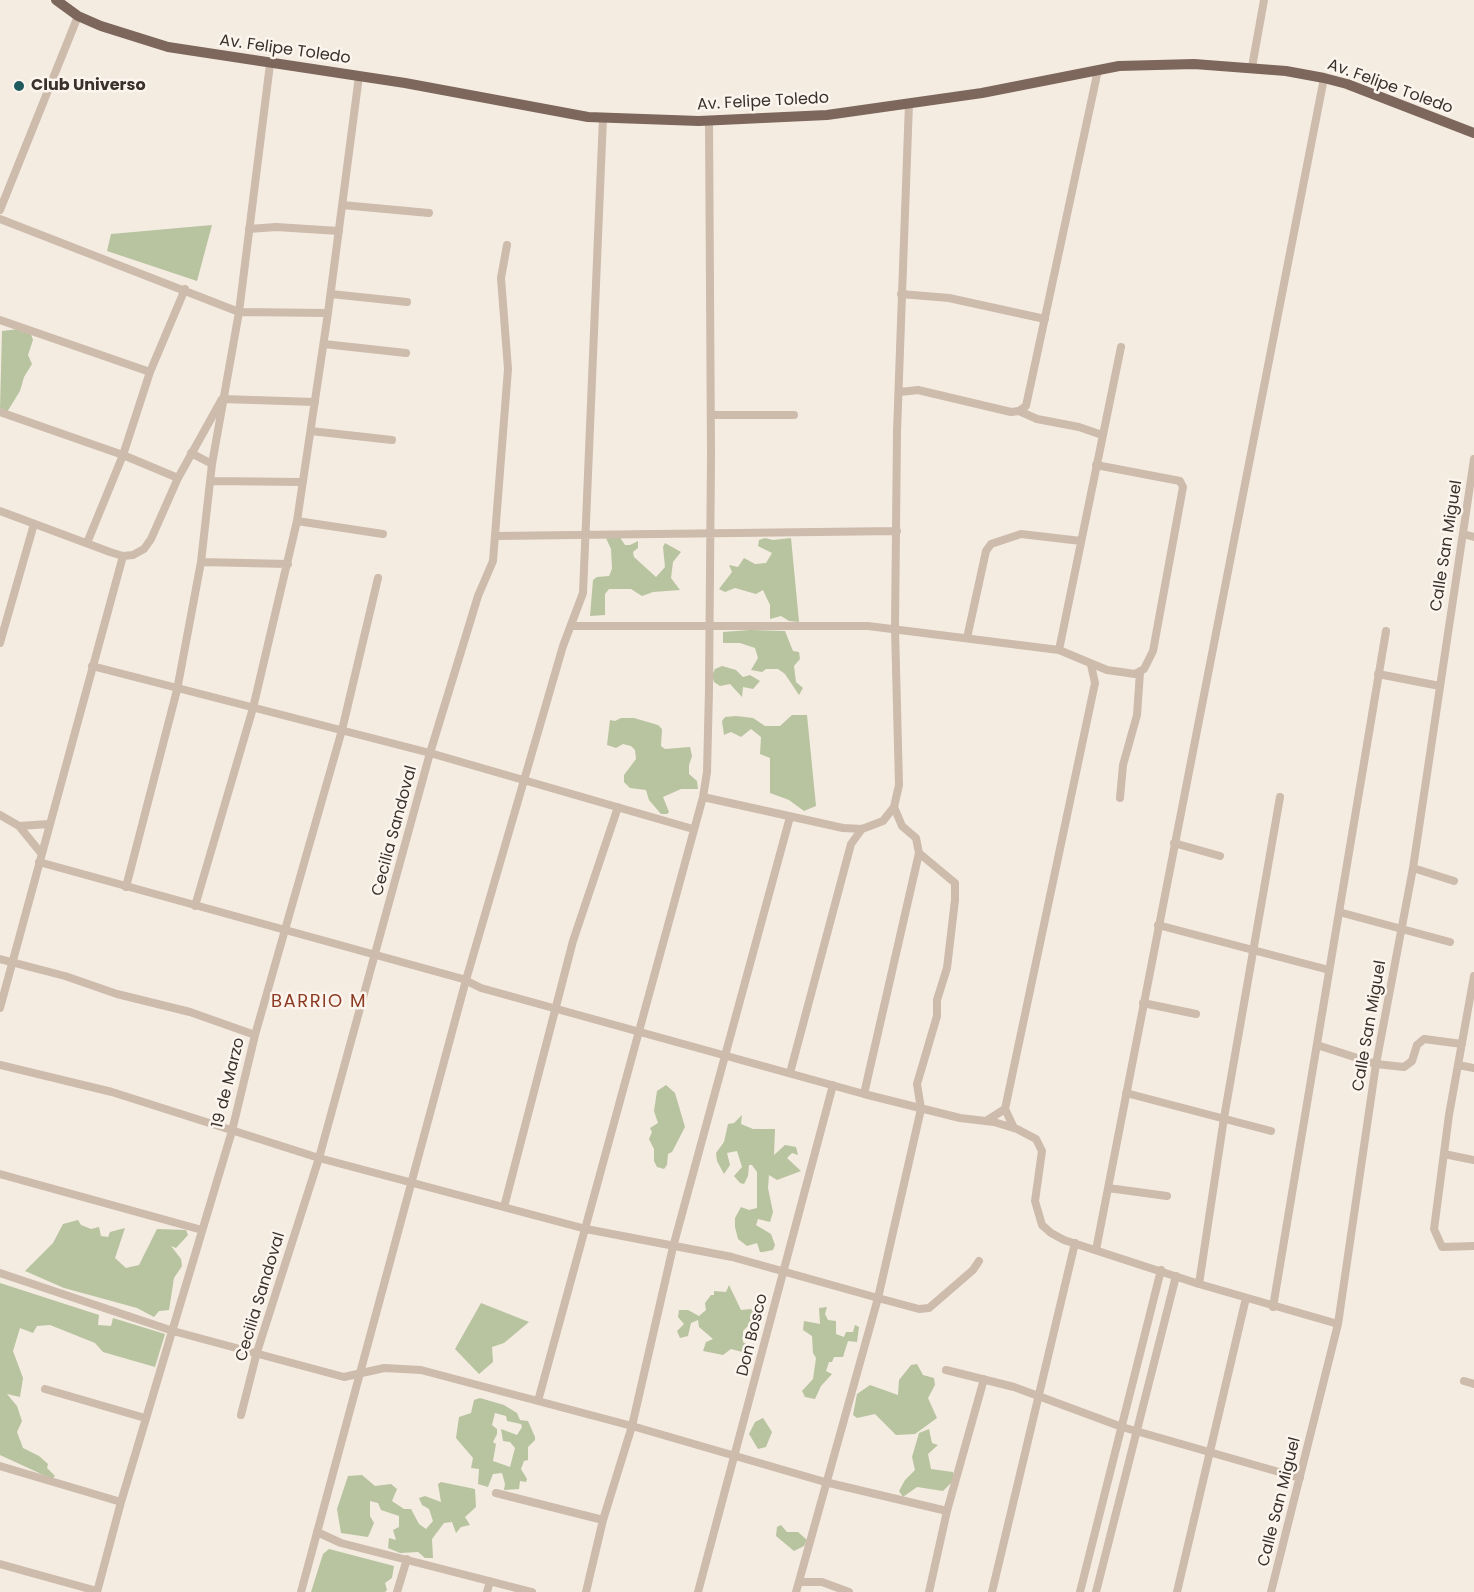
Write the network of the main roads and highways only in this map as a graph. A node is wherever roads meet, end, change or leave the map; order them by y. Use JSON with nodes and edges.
{"nodes":[{"id":1,"x":56,"y":0,"type":"edge"},
{"id":2,"x":1474,"y":133,"type":"edge"}],
"edges":[{"from":1,"to":2,"type":"main road","name":"Av. Felipe Toledo"}]}
